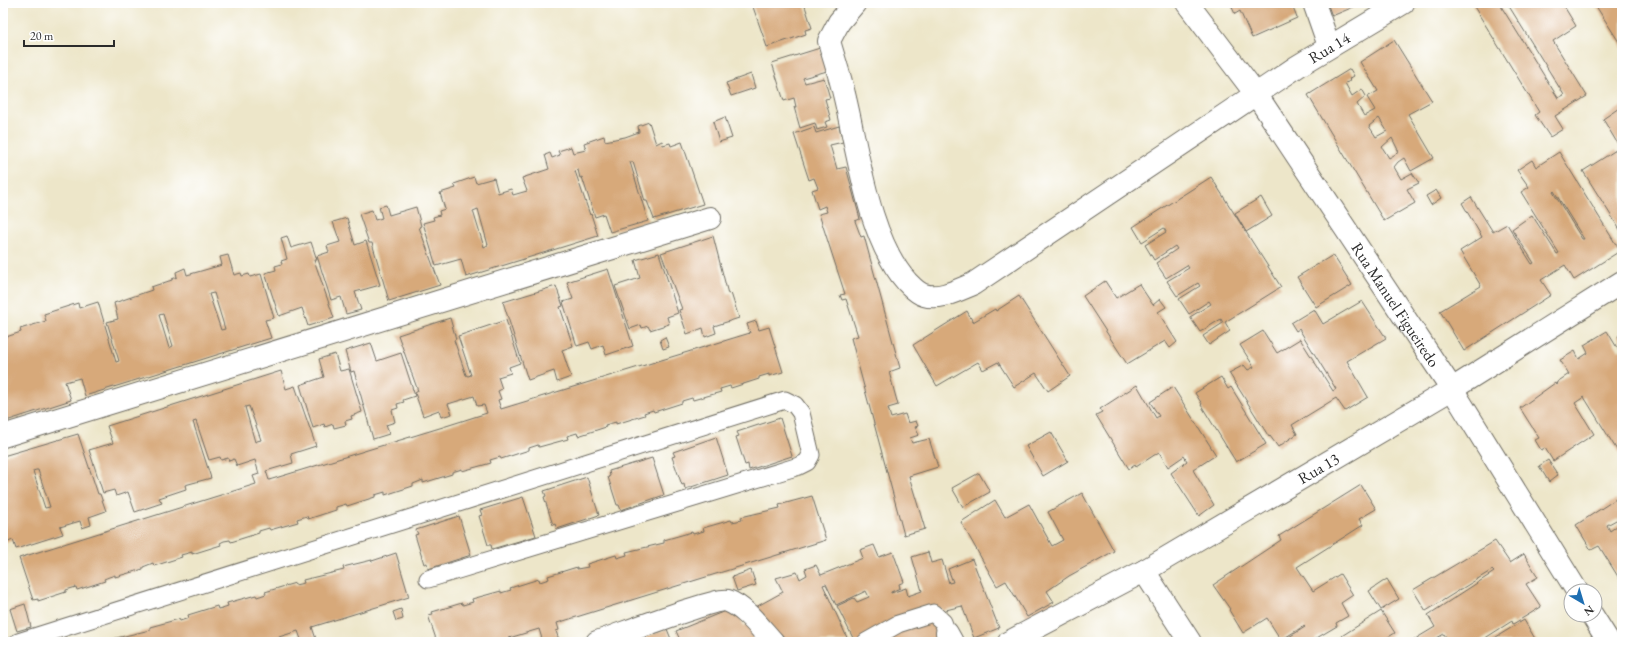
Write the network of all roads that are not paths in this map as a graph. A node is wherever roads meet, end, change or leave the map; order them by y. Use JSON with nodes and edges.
{"nodes":[{"id":1,"x":855,"y":3,"type":"edge"},
{"id":2,"x":1187,"y":3,"type":"edge"},
{"id":3,"x":1314,"y":3,"type":"edge"},
{"id":4,"x":1403,"y":3,"type":"edge"},
{"id":5,"x":1329,"y":46,"type":"junction"},
{"id":6,"x":1256,"y":94,"type":"junction"},
{"id":7,"x":710,"y":218,"type":"dead end"},
{"id":8,"x":1622,"y":282,"type":"edge"},
{"id":9,"x":1452,"y":389,"type":"junction"},
{"id":10,"x":3,"y":436,"type":"edge"},
{"id":11,"x":1144,"y":571,"type":"junction"},
{"id":12,"x":428,"y":579,"type":"dead end"},
{"id":13,"x":1572,"y":583,"type":"edge"},
{"id":14,"x":1597,"y":623,"type":"edge"},
{"id":15,"x":950,"y":638,"type":"edge"},
{"id":16,"x":18,"y":642,"type":"edge"},
{"id":17,"x":597,"y":642,"type":"edge"},
{"id":18,"x":773,"y":642,"type":"edge"},
{"id":19,"x":866,"y":642,"type":"edge"},
{"id":20,"x":1009,"y":642,"type":"edge"},
{"id":21,"x":1190,"y":642,"type":"edge"},
{"id":22,"x":1609,"y":642,"type":"edge"}],
"edges":[{"from":1,"to":6,"type":"street","name":"Rua 14"},
{"from":2,"to":6,"type":"street","name":"Rua Manuel Figueiredo"},
{"from":3,"to":5,"type":"street"},
{"from":4,"to":5,"type":"street","name":"Rua 14"},
{"from":5,"to":6,"type":"street","name":"Rua 14"},
{"from":6,"to":9,"type":"street","name":"Rua Manuel Figueiredo"},
{"from":7,"to":10,"type":"street"},
{"from":8,"to":9,"type":"street","name":"Rua 13"},
{"from":9,"to":11,"type":"street","name":"Rua 13"},
{"from":9,"to":13,"type":"street","name":"Rua Manuel Figueiredo"},
{"from":11,"to":20,"type":"street","name":"Rua 13"},
{"from":11,"to":21,"type":"street"},
{"from":12,"to":16,"type":"lane"},
{"from":14,"to":22,"type":"street"},
{"from":15,"to":19,"type":"lane"},
{"from":17,"to":18,"type":"street"}]}
